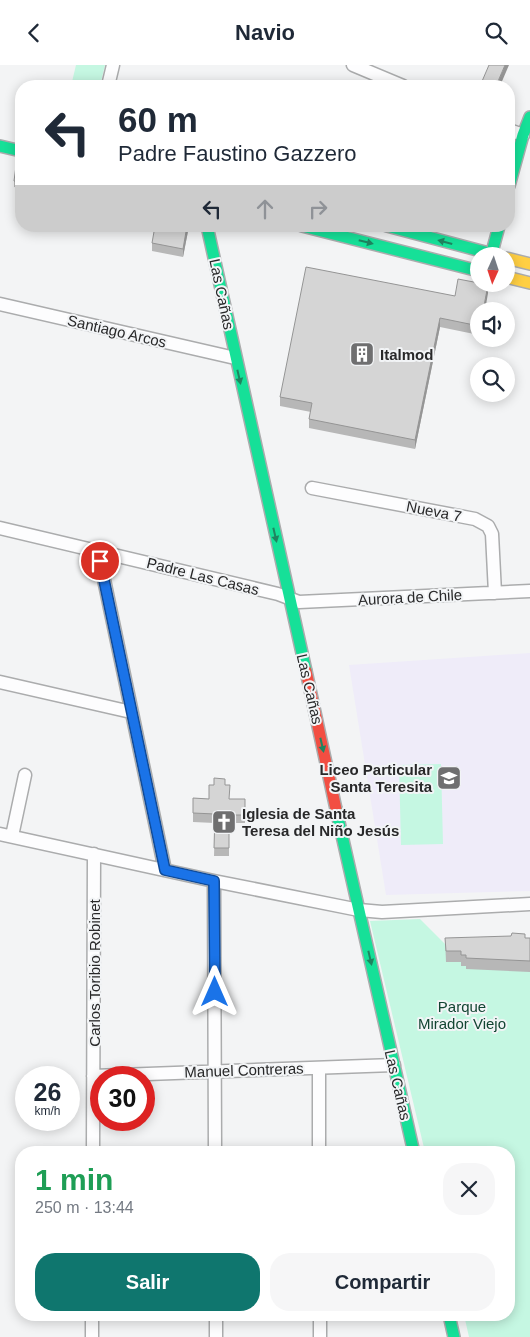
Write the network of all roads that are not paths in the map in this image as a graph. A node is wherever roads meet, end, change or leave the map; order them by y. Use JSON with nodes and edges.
{"nodes":[{"id":1,"x":114,"y":65,"type":"edge"},
{"id":2,"x":353,"y":65,"type":"edge"},
{"id":3,"x":110,"y":80,"type":"edge"},
{"id":4,"x":389,"y":80,"type":"edge"},
{"id":5,"x":530,"y":117,"type":"edge"},
{"id":6,"x":515,"y":132,"type":"edge"},
{"id":7,"x":523,"y":135,"type":"junction"},
{"id":8,"x":0,"y":146,"type":"edge"},
{"id":9,"x":15,"y":150,"type":"edge"},
{"id":10,"x":517,"y":155,"type":"junction"},
{"id":11,"x":530,"y":158,"type":"edge"},
{"id":12,"x":515,"y":163,"type":"edge"},
{"id":13,"x":208,"y":232,"type":"edge"},
{"id":14,"x":326,"y":232,"type":"edge"},
{"id":15,"x":408,"y":232,"type":"edge"},
{"id":16,"x":498,"y":232,"type":"edge"},
{"id":17,"x":496,"y":247,"type":"edge"},
{"id":18,"x":470,"y":249,"type":"edge"},
{"id":19,"x":515,"y":260,"type":"edge"},
{"id":20,"x":530,"y":264,"type":"edge"},
{"id":21,"x":470,"y":269,"type":"edge"},
{"id":22,"x":515,"y":279,"type":"edge"},
{"id":23,"x":530,"y":283,"type":"edge"},
{"id":24,"x":0,"y":304,"type":"edge"},
{"id":25,"x":235,"y":357,"type":"junction"},
{"id":26,"x":312,"y":488,"type":"dead end"},
{"id":27,"x":0,"y":527,"type":"edge"},
{"id":28,"x":98,"y":551,"type":"junction"},
{"id":29,"x":530,"y":591,"type":"edge"},
{"id":30,"x":495,"y":593,"type":"junction"},
{"id":31,"x":290,"y":599,"type":"junction"},
{"id":32,"x":0,"y":682,"type":"edge"},
{"id":33,"x":131,"y":712,"type":"junction"},
{"id":34,"x":25,"y":775,"type":"dead end"},
{"id":35,"x":6,"y":835,"type":"edge"},
{"id":36,"x":94,"y":854,"type":"junction"},
{"id":37,"x":165,"y":870,"type":"junction"},
{"id":38,"x":214,"y":881,"type":"junction"},
{"id":39,"x":530,"y":904,"type":"edge"},
{"id":40,"x":359,"y":910,"type":"junction"},
{"id":41,"x":394,"y":1065,"type":"junction"},
{"id":42,"x":93,"y":1066,"type":"edge"},
{"id":43,"x":319,"y":1068,"type":"junction"},
{"id":44,"x":215,"y":1071,"type":"junction"},
{"id":45,"x":155,"y":1073,"type":"edge"},
{"id":46,"x":93,"y":1131,"type":"edge"},
{"id":47,"x":93,"y":1146,"type":"edge"},
{"id":48,"x":215,"y":1146,"type":"edge"},
{"id":49,"x":319,"y":1146,"type":"edge"},
{"id":50,"x":412,"y":1146,"type":"edge"},
{"id":51,"x":92,"y":1321,"type":"edge"},
{"id":52,"x":216,"y":1321,"type":"edge"},
{"id":53,"x":320,"y":1321,"type":"edge"},
{"id":54,"x":450,"y":1321,"type":"edge"},
{"id":55,"x":92,"y":1337,"type":"edge"},
{"id":56,"x":216,"y":1337,"type":"edge"},
{"id":57,"x":320,"y":1337,"type":"edge"},
{"id":58,"x":454,"y":1337,"type":"edge"}],
"edges":[{"from":1,"to":3,"type":"street"},
{"from":2,"to":4,"type":"street"},
{"from":5,"to":7,"type":"street"},
{"from":6,"to":7,"type":"street"},
{"from":7,"to":10,"type":"street"},
{"from":8,"to":9,"type":"street"},
{"from":10,"to":11,"type":"street"},
{"from":10,"to":12,"type":"street"},
{"from":13,"to":25,"type":"street","name":"Las Cañas"},
{"from":14,"to":21,"type":"street","one_way":true},
{"from":18,"to":15,"type":"street","one_way":true},
{"from":16,"to":17,"type":"street"},
{"from":19,"to":20,"type":"street"},
{"from":22,"to":23,"type":"street"},
{"from":24,"to":25,"type":"street","name":"Santiago Arcos"},
{"from":25,"to":31,"type":"street","name":"Las Cañas","one_way":true},
{"from":26,"to":30,"type":"street","name":"Nueva 7"},
{"from":27,"to":28,"type":"street","name":"Padre Las Casas"},
{"from":28,"to":31,"type":"street","name":"Padre Las Casas"},
{"from":28,"to":33,"type":"street"},
{"from":29,"to":30,"type":"street","name":"Aurora de Chile"},
{"from":30,"to":31,"type":"street","name":"Aurora de Chile"},
{"from":31,"to":40,"type":"street","name":"Las Cañas","one_way":true},
{"from":32,"to":33,"type":"street"},
{"from":33,"to":37,"type":"street"},
{"from":34,"to":35,"type":"street"},
{"from":35,"to":36,"type":"street"},
{"from":36,"to":37,"type":"street"},
{"from":36,"to":42,"type":"street","name":"Carlos Toribio Robinet"},
{"from":37,"to":38,"type":"street"},
{"from":38,"to":40,"type":"street"},
{"from":38,"to":44,"type":"street"},
{"from":39,"to":40,"type":"street"},
{"from":40,"to":41,"type":"street","name":"Las Cañas","one_way":true},
{"from":41,"to":43,"type":"street","name":"Manuel Contreras"},
{"from":41,"to":50,"type":"street","name":"Las Cañas"},
{"from":43,"to":44,"type":"street","name":"Manuel Contreras"},
{"from":43,"to":49,"type":"street"},
{"from":44,"to":45,"type":"street","name":"Manuel Contreras"},
{"from":44,"to":48,"type":"street"},
{"from":46,"to":47,"type":"street","name":"Carlos Toribio Robinet"},
{"from":51,"to":55,"type":"street"},
{"from":52,"to":56,"type":"street"},
{"from":53,"to":57,"type":"street"},
{"from":54,"to":58,"type":"street"}]}
